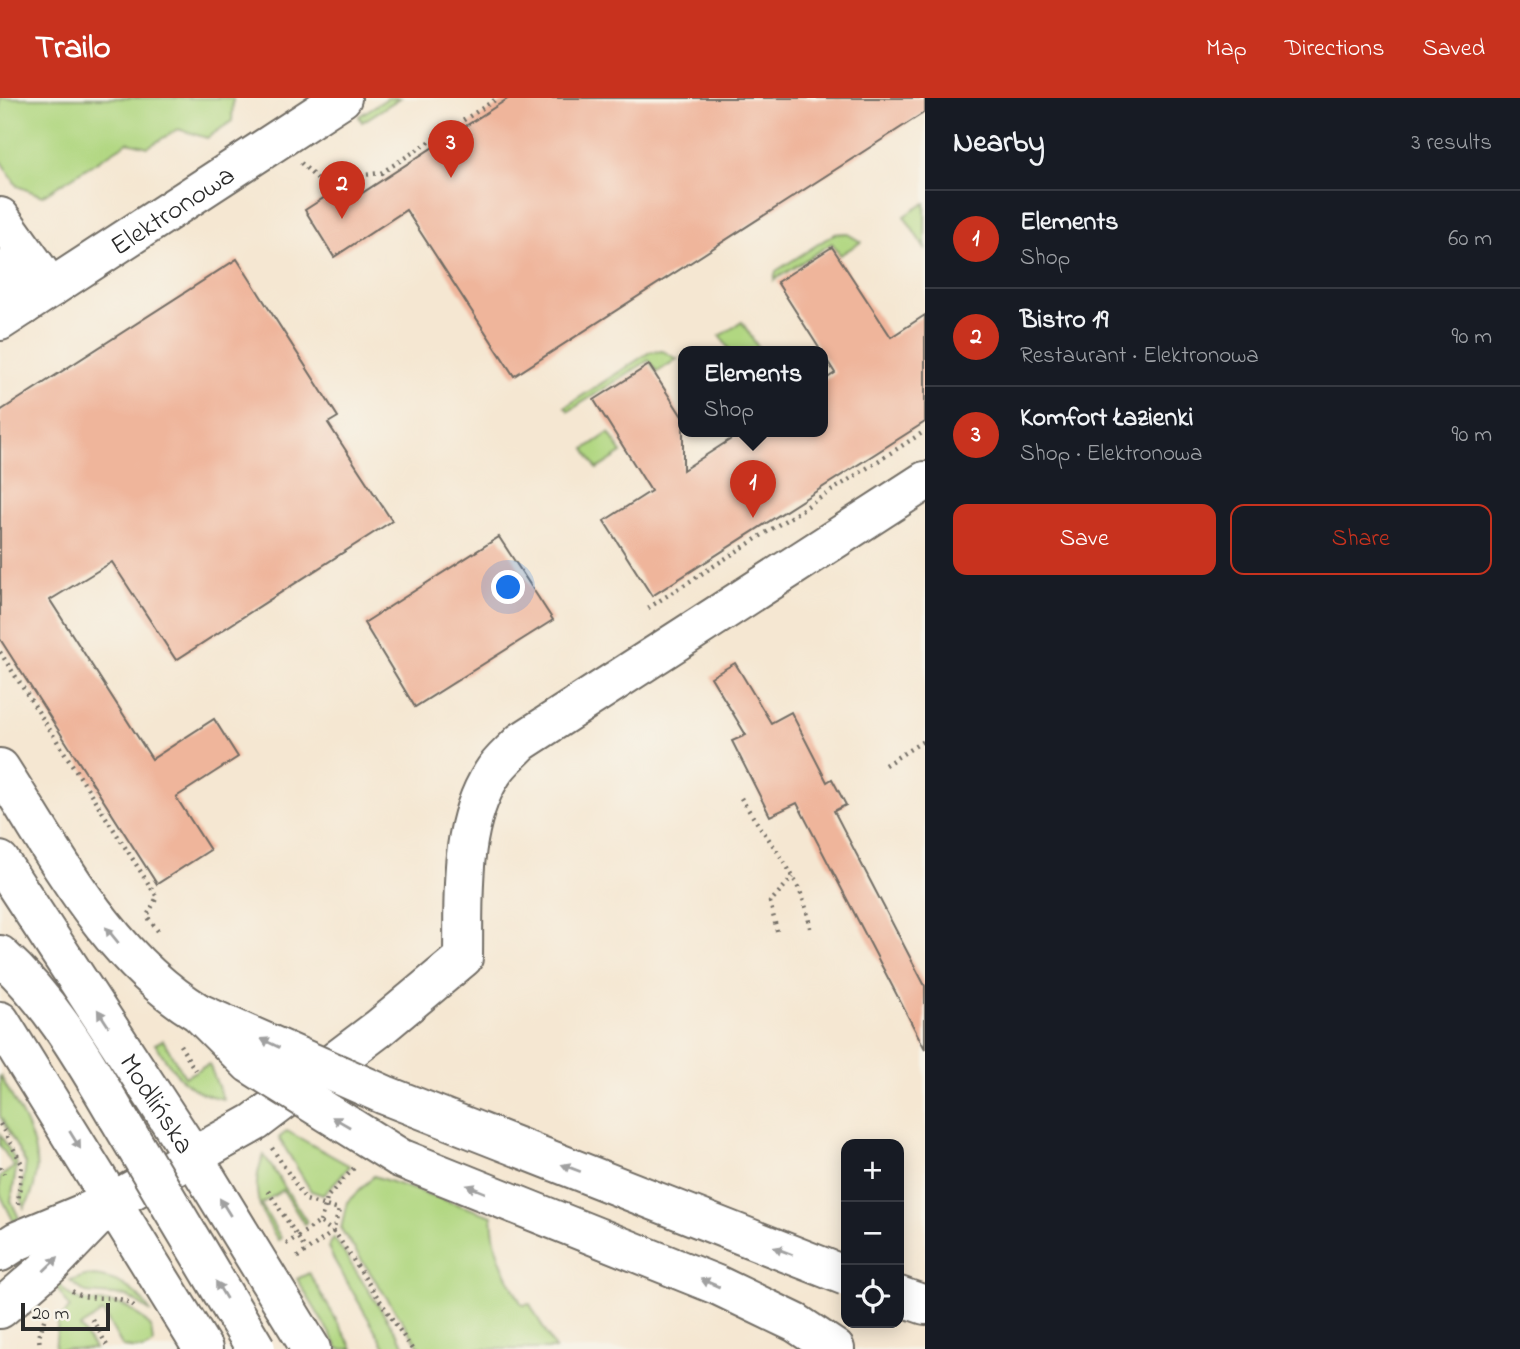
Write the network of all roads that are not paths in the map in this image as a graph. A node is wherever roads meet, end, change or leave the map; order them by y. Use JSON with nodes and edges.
{"nodes":[{"id":1,"x":342,"y":98,"type":"edge"},
{"id":2,"x":0,"y":217,"type":"edge"},
{"id":3,"x":0,"y":270,"type":"edge"},
{"id":4,"x":25,"y":305,"type":"edge"},
{"id":5,"x":925,"y":481,"type":"edge"},
{"id":6,"x":0,"y":768,"type":"edge"},
{"id":7,"x":0,"y":861,"type":"edge"},
{"id":8,"x":0,"y":955,"type":"edge"},
{"id":9,"x":0,"y":1021,"type":"edge"},
{"id":10,"x":188,"y":1028,"type":"junction"},
{"id":11,"x":194,"y":1158,"type":"junction"},
{"id":12,"x":113,"y":1201,"type":"junction"},
{"id":13,"x":0,"y":1252,"type":"edge"},
{"id":14,"x":841,"y":1274,"type":"edge"},
{"id":15,"x":904,"y":1298,"type":"edge"},
{"id":16,"x":925,"y":1305,"type":"edge"},
{"id":17,"x":0,"y":1309,"type":"edge"},
{"id":18,"x":203,"y":1349,"type":"edge"},
{"id":19,"x":256,"y":1349,"type":"edge"},
{"id":20,"x":311,"y":1349,"type":"edge"},
{"id":21,"x":835,"y":1349,"type":"edge"}],
"edges":[{"from":1,"to":4,"type":"main road","name":"Elektronowa"},
{"from":2,"to":4,"type":"main road"},
{"from":3,"to":4,"type":"main road"},
{"from":5,"to":11,"type":"main road"},
{"from":10,"to":6,"type":"main road","one_way":true},
{"from":11,"to":7,"type":"main road","name":"Modlińska","one_way":true},
{"from":19,"to":8,"type":"main road","one_way":true,"bridge":true},
{"from":9,"to":12,"type":"main road","one_way":true},
{"from":14,"to":10,"type":"main road","one_way":true,"bridge":true},
{"from":21,"to":10,"type":"main road","one_way":true,"bridge":true},
{"from":11,"to":12,"type":"main road"},
{"from":20,"to":11,"type":"main road","name":"Modlińska","one_way":true},
{"from":12,"to":13,"type":"main road"},
{"from":17,"to":12,"type":"main road","one_way":true},
{"from":12,"to":18,"type":"main road"},
{"from":15,"to":16,"type":"main road"}]}
